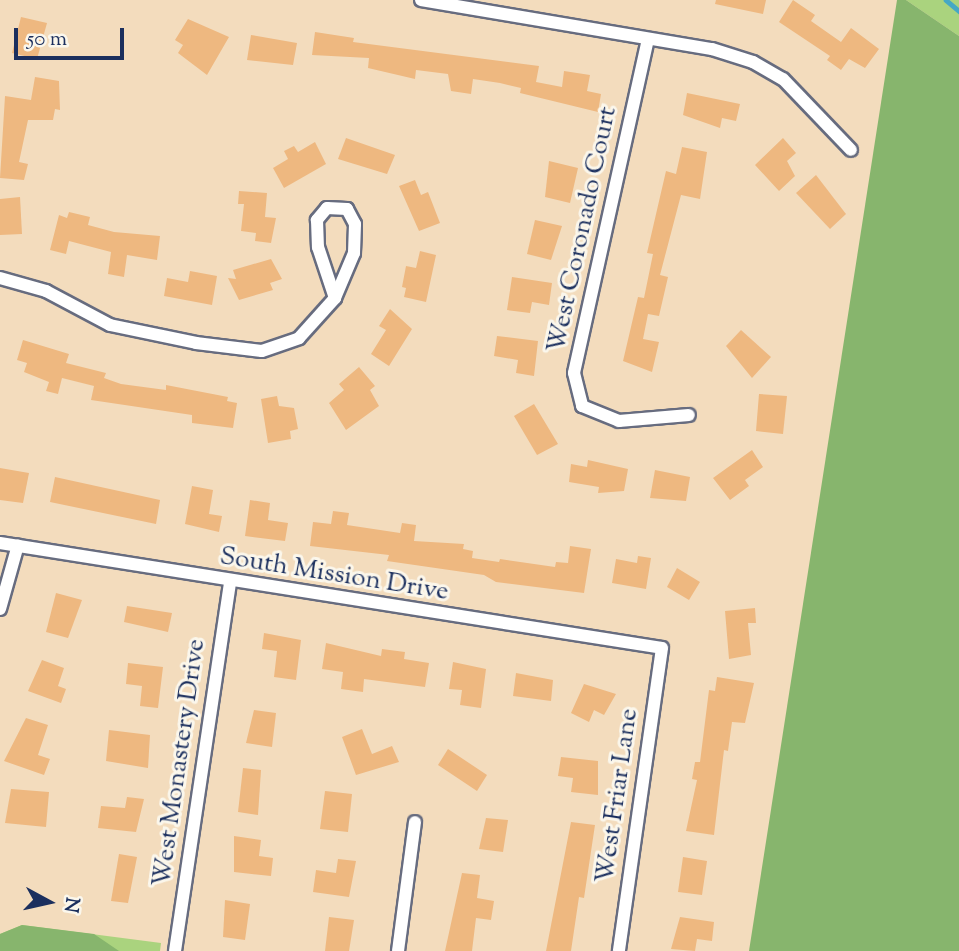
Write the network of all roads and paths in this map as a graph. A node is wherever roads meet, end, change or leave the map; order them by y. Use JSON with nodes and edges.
{"nodes":[{"id":1,"x":421,"y":0,"type":"edge"},
{"id":2,"x":648,"y":39,"type":"junction"},
{"id":3,"x":851,"y":150,"type":"dead end"},
{"id":4,"x":0,"y":278,"type":"edge"},
{"id":5,"x":335,"y":298,"type":"junction"},
{"id":6,"x":689,"y":415,"type":"dead end"},
{"id":7,"x":0,"y":542,"type":"edge"},
{"id":8,"x":18,"y":545,"type":"junction"},
{"id":9,"x":230,"y":582,"type":"junction"},
{"id":10,"x":0,"y":609,"type":"edge"},
{"id":11,"x":662,"y":648,"type":"joint"},
{"id":12,"x":415,"y":822,"type":"dead end"},
{"id":13,"x":175,"y":951,"type":"edge"},
{"id":14,"x":398,"y":951,"type":"edge"},
{"id":15,"x":619,"y":951,"type":"edge"}],
"edges":[{"from":1,"to":2,"type":"street"},
{"from":2,"to":3,"type":"street"},
{"from":2,"to":6,"type":"street","name":"West Coronado Court"},
{"from":4,"to":5,"type":"street"},
{"from":5,"to":5,"type":"street"},
{"from":7,"to":8,"type":"street","name":"South Mission Drive"},
{"from":8,"to":9,"type":"street","name":"South Mission Drive"},
{"from":8,"to":10,"type":"street"},
{"from":9,"to":11,"type":"street","name":"South Mission Drive"},
{"from":9,"to":13,"type":"street","name":"West Monastery Drive"},
{"from":11,"to":15,"type":"street","name":"West Friar Lane"},
{"from":12,"to":14,"type":"street"}]}
